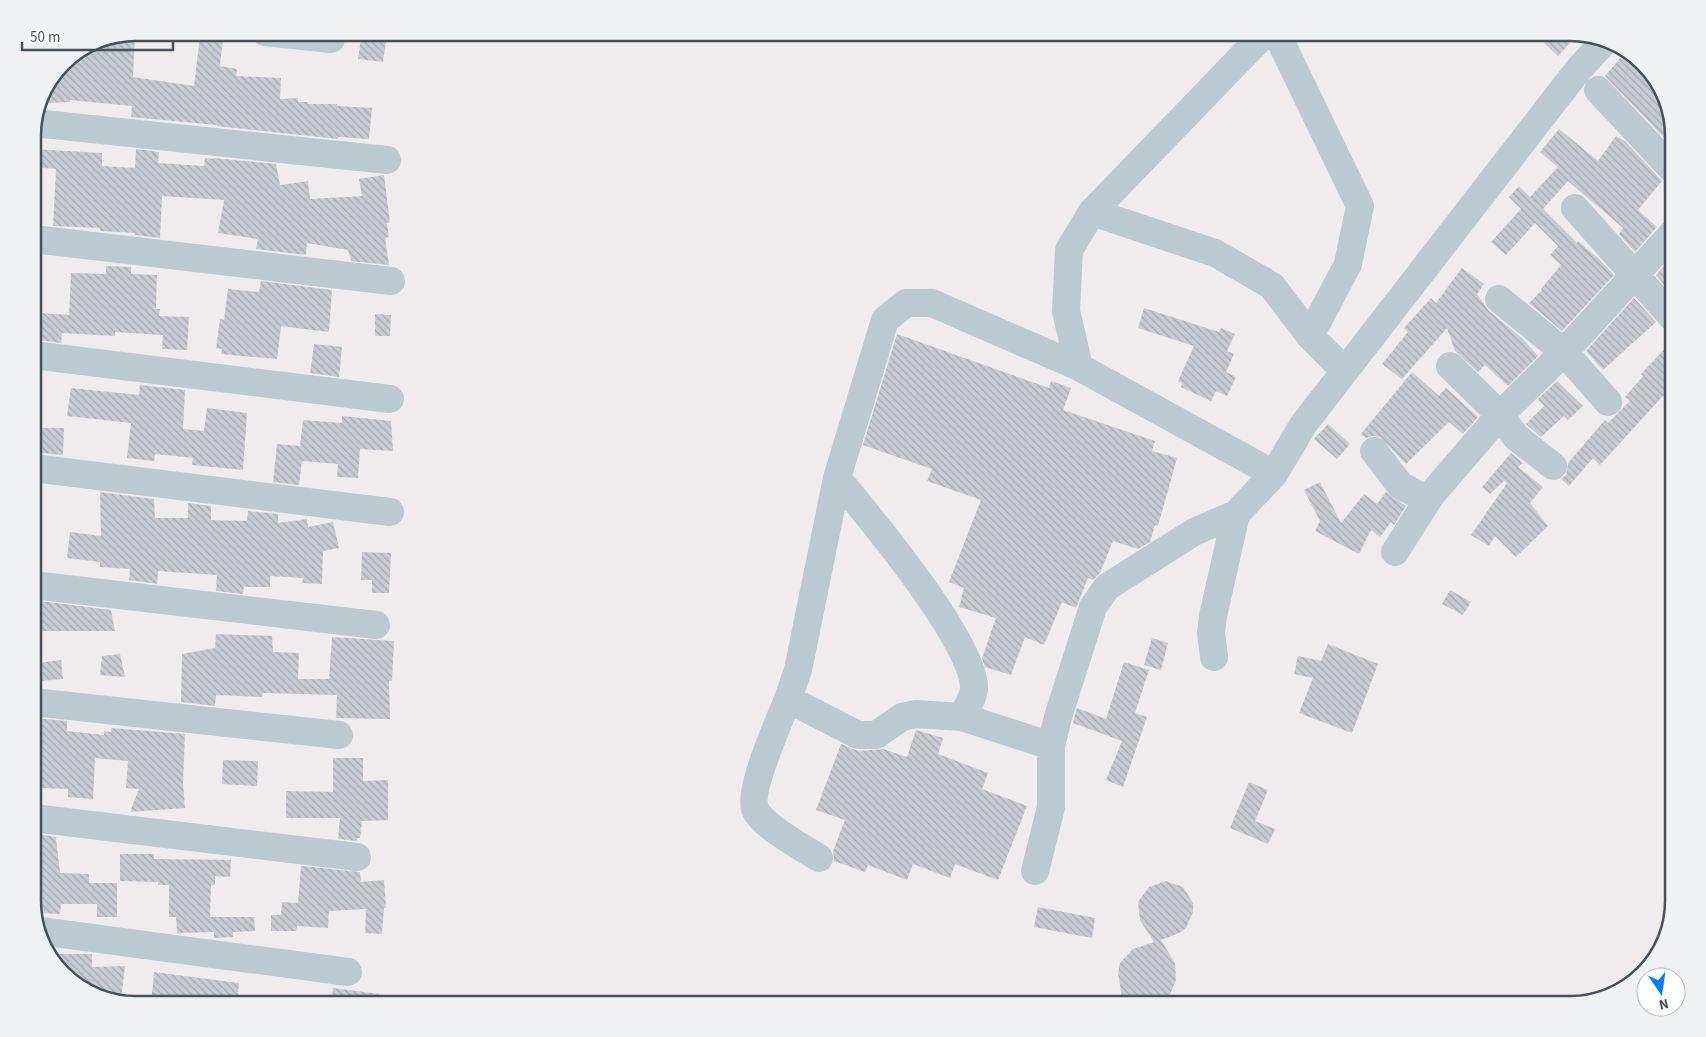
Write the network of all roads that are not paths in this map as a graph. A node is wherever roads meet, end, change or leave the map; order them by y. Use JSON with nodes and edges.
{"nodes":[{"id":1,"x":1257,"y":41,"type":"edge"},
{"id":2,"x":1280,"y":41,"type":"edge"},
{"id":3,"x":1600,"y":47,"type":"edge"},
{"id":4,"x":1598,"y":90,"type":"dead end"},
{"id":5,"x":42,"y":125,"type":"edge"},
{"id":6,"x":387,"y":160,"type":"dead end"},
{"id":7,"x":1665,"y":161,"type":"edge"},
{"id":8,"x":1575,"y":208,"type":"dead end"},
{"id":9,"x":1092,"y":212,"type":"junction"},
{"id":10,"x":41,"y":240,"type":"edge"},
{"id":11,"x":1665,"y":242,"type":"edge"},
{"id":12,"x":1633,"y":276,"type":"junction"},
{"id":13,"x":390,"y":282,"type":"dead end"},
{"id":14,"x":1499,"y":299,"type":"dead end"},
{"id":15,"x":1665,"y":310,"type":"edge"},
{"id":16,"x":1310,"y":336,"type":"junction"},
{"id":17,"x":1564,"y":352,"type":"junction"},
{"id":18,"x":41,"y":356,"type":"edge"},
{"id":19,"x":1450,"y":366,"type":"dead end"},
{"id":20,"x":1079,"y":367,"type":"junction"},
{"id":21,"x":1345,"y":371,"type":"junction"},
{"id":22,"x":390,"y":400,"type":"dead end"},
{"id":23,"x":1608,"y":402,"type":"dead end"},
{"id":24,"x":1500,"y":415,"type":"junction"},
{"id":25,"x":1374,"y":451,"type":"dead end"},
{"id":26,"x":1553,"y":466,"type":"dead end"},
{"id":27,"x":41,"y":469,"type":"edge"},
{"id":28,"x":1274,"y":474,"type":"junction"},
{"id":29,"x":837,"y":478,"type":"junction"},
{"id":30,"x":1428,"y":500,"type":"junction"},
{"id":31,"x":390,"y":512,"type":"dead end"},
{"id":32,"x":1236,"y":514,"type":"junction"},
{"id":33,"x":1396,"y":552,"type":"dead end"},
{"id":34,"x":41,"y":586,"type":"edge"},
{"id":35,"x":376,"y":625,"type":"dead end"},
{"id":36,"x":1214,"y":657,"type":"dead end"},
{"id":37,"x":788,"y":699,"type":"junction"},
{"id":38,"x":41,"y":703,"type":"edge"},
{"id":39,"x":962,"y":716,"type":"junction"},
{"id":40,"x":339,"y":735,"type":"dead end"},
{"id":41,"x":1051,"y":746,"type":"junction"},
{"id":42,"x":41,"y":819,"type":"edge"},
{"id":43,"x":357,"y":857,"type":"dead end"},
{"id":44,"x":819,"y":858,"type":"dead end"},
{"id":45,"x":1035,"y":871,"type":"dead end"},
{"id":46,"x":46,"y":932,"type":"edge"},
{"id":47,"x":348,"y":972,"type":"dead end"}],
"edges":[{"from":1,"to":9,"type":"street"},
{"from":2,"to":16,"type":"street"},
{"from":3,"to":21,"type":"street"},
{"from":4,"to":7,"type":"street"},
{"from":5,"to":6,"type":"street"},
{"from":8,"to":12,"type":"street"},
{"from":9,"to":16,"type":"street"},
{"from":9,"to":20,"type":"street"},
{"from":10,"to":13,"type":"street"},
{"from":11,"to":12,"type":"street"},
{"from":12,"to":15,"type":"street"},
{"from":12,"to":17,"type":"street"},
{"from":14,"to":17,"type":"street"},
{"from":16,"to":21,"type":"street"},
{"from":17,"to":23,"type":"street"},
{"from":17,"to":24,"type":"street"},
{"from":18,"to":22,"type":"street"},
{"from":19,"to":24,"type":"street"},
{"from":20,"to":28,"type":"street"},
{"from":20,"to":29,"type":"street"},
{"from":21,"to":28,"type":"street"},
{"from":24,"to":26,"type":"street"},
{"from":24,"to":30,"type":"street"},
{"from":25,"to":30,"type":"street"},
{"from":27,"to":31,"type":"street"},
{"from":28,"to":32,"type":"street"},
{"from":29,"to":37,"type":"street"},
{"from":29,"to":39,"type":"street"},
{"from":30,"to":33,"type":"street"},
{"from":32,"to":36,"type":"street"},
{"from":32,"to":41,"type":"street"},
{"from":34,"to":35,"type":"street"},
{"from":37,"to":39,"type":"street"},
{"from":37,"to":44,"type":"street"},
{"from":38,"to":40,"type":"street"},
{"from":39,"to":41,"type":"street"},
{"from":41,"to":45,"type":"street"},
{"from":42,"to":43,"type":"street"},
{"from":46,"to":47,"type":"street"}]}
